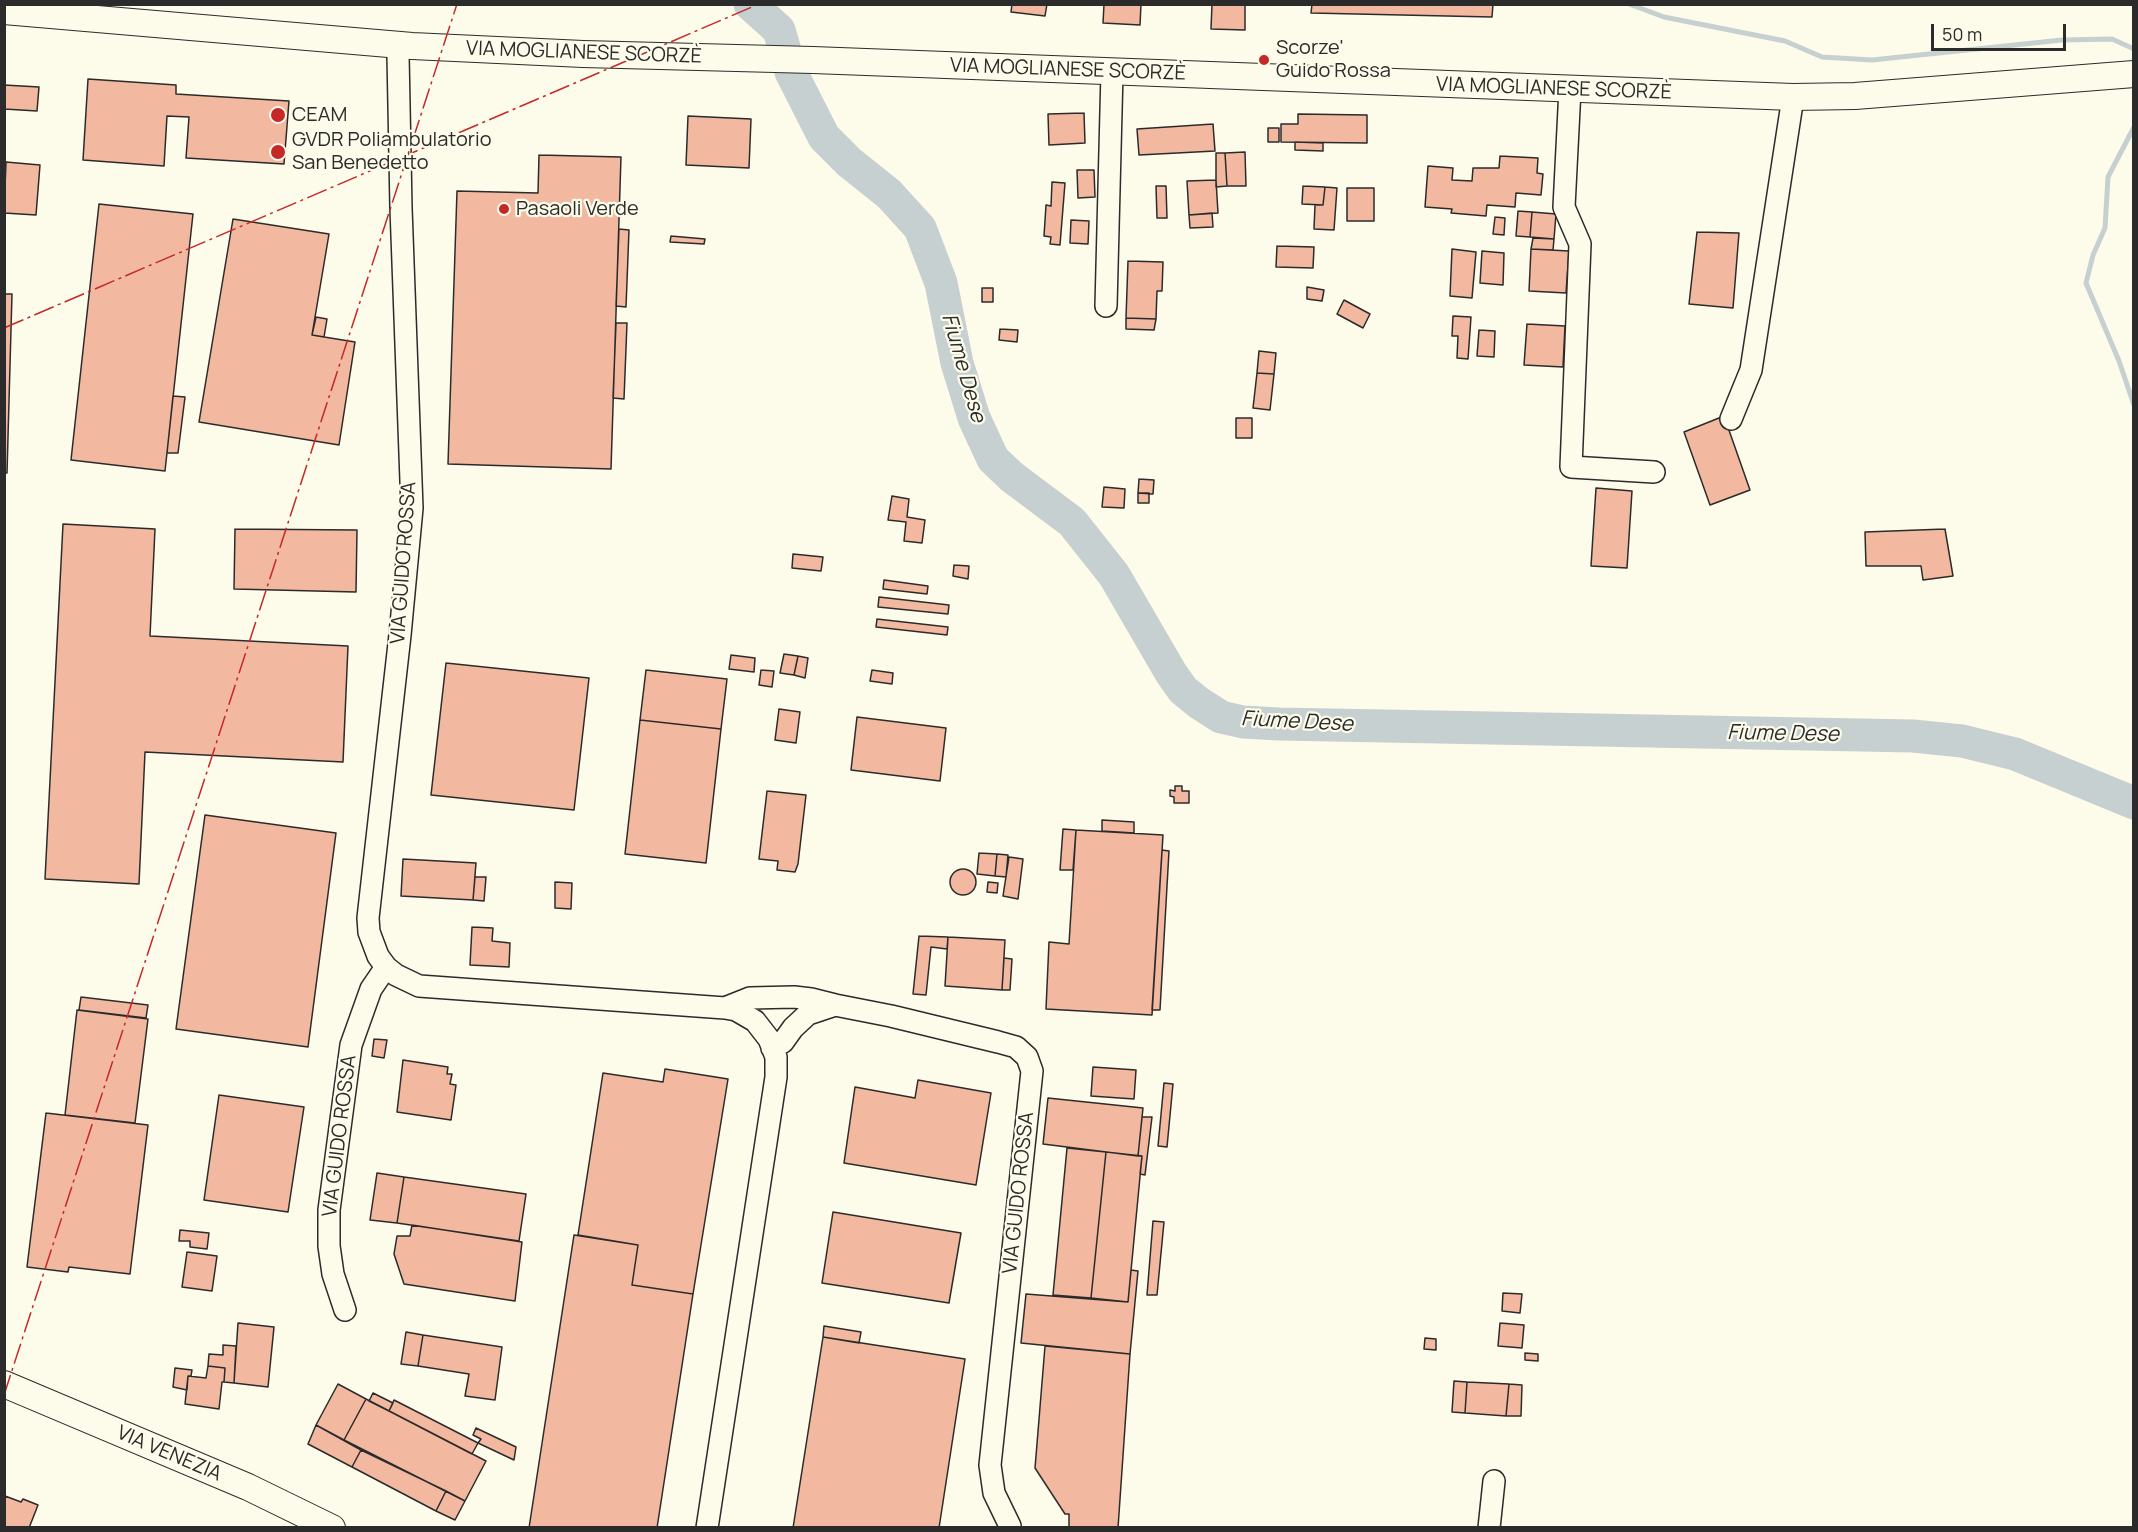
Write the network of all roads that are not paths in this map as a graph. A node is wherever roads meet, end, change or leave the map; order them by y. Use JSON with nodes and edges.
{"nodes":[{"id":1,"x":4,"y":11,"type":"edge"},
{"id":2,"x":397,"y":44,"type":"junction"},
{"id":3,"x":1112,"y":72,"type":"junction"},
{"id":4,"x":2125,"y":75,"type":"edge"},
{"id":5,"x":1570,"y":89,"type":"junction"},
{"id":6,"x":1793,"y":97,"type":"junction"},
{"id":7,"x":1106,"y":306,"type":"dead end"},
{"id":8,"x":1731,"y":419,"type":"dead end"},
{"id":9,"x":1654,"y":472,"type":"dead end"},
{"id":10,"x":386,"y":967,"type":"junction"},
{"id":11,"x":811,"y":999,"type":"junction"},
{"id":12,"x":835,"y":1005,"type":"junction"},
{"id":13,"x":725,"y":1008,"type":"junction"},
{"id":14,"x":769,"y":1040,"type":"junction"},
{"id":15,"x":345,"y":1310,"type":"dead end"},
{"id":16,"x":4,"y":1384,"type":"edge"},
{"id":17,"x":1494,"y":1481,"type":"dead end"},
{"id":18,"x":1010,"y":1526,"type":"dead end"},
{"id":19,"x":332,"y":1527,"type":"edge"},
{"id":20,"x":707,"y":1527,"type":"edge"},
{"id":21,"x":1489,"y":1527,"type":"edge"}],
"edges":[{"from":1,"to":2,"type":"main road","name":"VIA MOGLIANESE SCORZÈ"},
{"from":2,"to":3,"type":"main road","name":"VIA MOGLIANESE SCORZÈ"},
{"from":2,"to":10,"type":"street","name":"VIA GUIDO ROSSA"},
{"from":3,"to":5,"type":"main road","name":"VIA MOGLIANESE SCORZÈ"},
{"from":3,"to":7,"type":"street"},
{"from":4,"to":6,"type":"main road","name":"VIA MOGLIANESE SCORZÈ"},
{"from":5,"to":6,"type":"main road","name":"VIA MOGLIANESE SCORZÈ"},
{"from":5,"to":9,"type":"street"},
{"from":6,"to":8,"type":"street"},
{"from":10,"to":13,"type":"street","name":"VIA GUIDO ROSSA"},
{"from":10,"to":15,"type":"street","name":"VIA GUIDO ROSSA"},
{"from":11,"to":12,"type":"street","name":"VIA GUIDO ROSSA"},
{"from":11,"to":13,"type":"street","name":"VIA GUIDO ROSSA"},
{"from":11,"to":14,"type":"street"},
{"from":12,"to":14,"type":"street"},
{"from":12,"to":18,"type":"street","name":"VIA GUIDO ROSSA"},
{"from":13,"to":14,"type":"street","name":"VIA GUIDO ROSSA"},
{"from":14,"to":20,"type":"street"},
{"from":16,"to":19,"type":"main road","name":"VIA VENEZIA"},
{"from":17,"to":21,"type":"street"}]}
